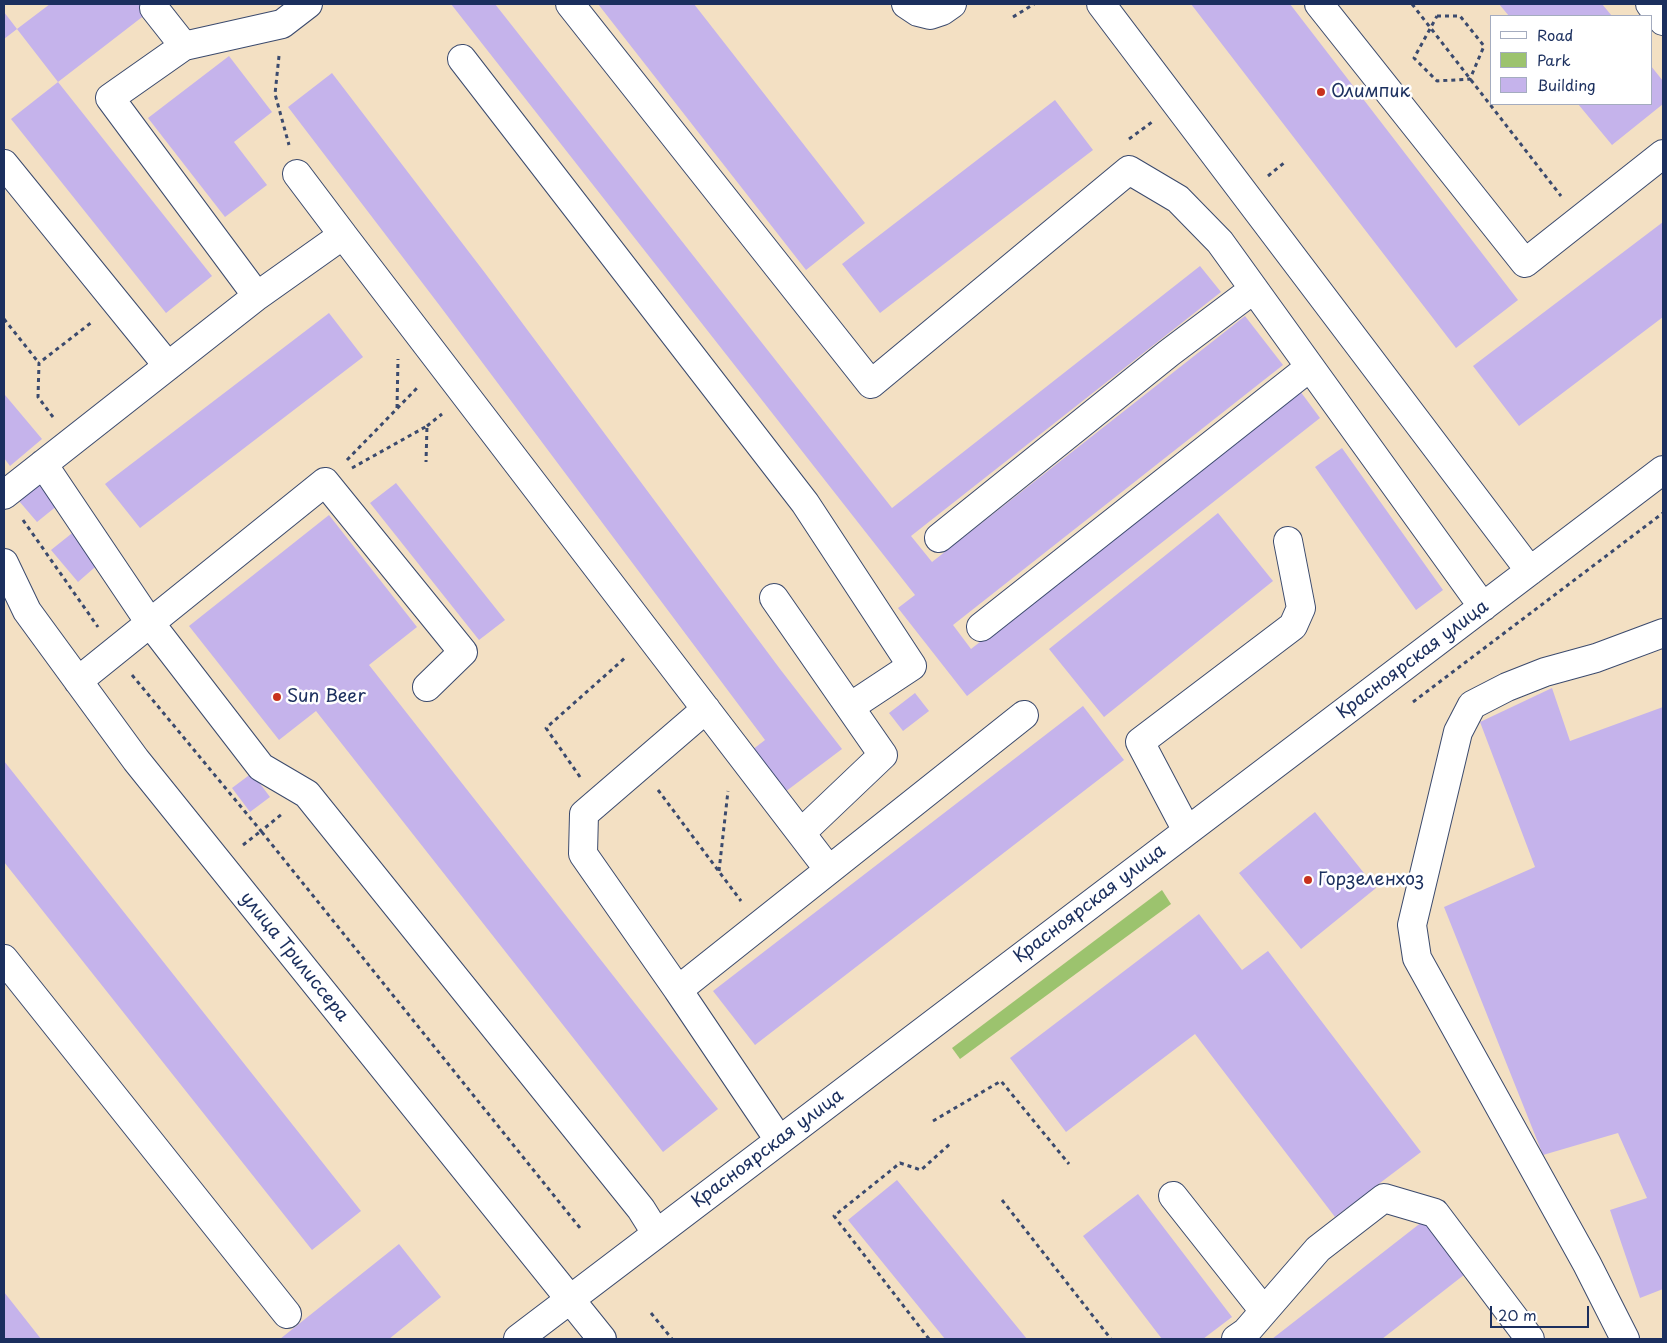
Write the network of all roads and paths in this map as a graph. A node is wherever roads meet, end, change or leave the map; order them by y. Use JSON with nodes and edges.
{"nodes":[{"id":1,"x":308,"y":4,"type":"edge"},
{"id":2,"x":570,"y":4,"type":"edge"},
{"id":3,"x":906,"y":4,"type":"edge"},
{"id":4,"x":952,"y":4,"type":"edge"},
{"id":5,"x":1034,"y":4,"type":"edge"},
{"id":6,"x":1101,"y":4,"type":"edge"},
{"id":7,"x":1319,"y":4,"type":"edge"},
{"id":8,"x":1412,"y":4,"type":"edge"},
{"id":9,"x":1650,"y":4,"type":"edge"},
{"id":10,"x":154,"y":8,"type":"dead end"},
{"id":11,"x":1014,"y":17,"type":"dead end"},
{"id":12,"x":1663,"y":21,"type":"edge"},
{"id":13,"x":282,"y":24,"type":"junction"},
{"id":14,"x":1431,"y":28,"type":"junction"},
{"id":15,"x":184,"y":46,"type":"junction"},
{"id":16,"x":462,"y":59,"type":"dead end"},
{"id":17,"x":1470,"y":79,"type":"junction"},
{"id":18,"x":1176,"y":103,"type":"junction"},
{"id":19,"x":1490,"y":105,"type":"edge"},
{"id":20,"x":1490,"y":105,"type":"edge"},
{"id":21,"x":1122,"y":144,"type":"dead end"},
{"id":22,"x":1663,"y":154,"type":"edge"},
{"id":23,"x":4,"y":164,"type":"edge"},
{"id":24,"x":298,"y":174,"type":"joint"},
{"id":25,"x":1580,"y":220,"type":"junction"},
{"id":26,"x":343,"y":235,"type":"junction"},
{"id":27,"x":1254,"y":289,"type":"junction"},
{"id":28,"x":257,"y":296,"type":"junction"},
{"id":29,"x":116,"y":303,"type":"junction"},
{"id":30,"x":4,"y":319,"type":"edge"},
{"id":31,"x":38,"y":363,"type":"junction"},
{"id":32,"x":440,"y":363,"type":"junction"},
{"id":33,"x":168,"y":366,"type":"junction"},
{"id":34,"x":1310,"y":367,"type":"junction"},
{"id":35,"x":71,"y":442,"type":"junction"},
{"id":36,"x":426,"y":462,"type":"dead end"},
{"id":37,"x":43,"y":464,"type":"junction"},
{"id":38,"x":1663,"y":470,"type":"edge"},
{"id":39,"x":326,"y":482,"type":"junction"},
{"id":40,"x":4,"y":495,"type":"edge"},
{"id":41,"x":1663,"y":512,"type":"edge"},
{"id":42,"x":938,"y":538,"type":"dead end"},
{"id":43,"x":1288,"y":541,"type":"dead end"},
{"id":44,"x":4,"y":563,"type":"edge"},
{"id":45,"x":1530,"y":571,"type":"junction"},
{"id":46,"x":774,"y":598,"type":"dead end"},
{"id":47,"x":1484,"y":607,"type":"junction"},
{"id":48,"x":150,"y":623,"type":"junction"},
{"id":49,"x":981,"y":627,"type":"dead end"},
{"id":50,"x":1663,"y":633,"type":"edge"},
{"id":51,"x":650,"y":636,"type":"junction"},
{"id":52,"x":78,"y":681,"type":"junction"},
{"id":53,"x":427,"y":687,"type":"dead end"},
{"id":54,"x":1411,"y":703,"type":"dead end"},
{"id":55,"x":850,"y":707,"type":"junction"},
{"id":56,"x":706,"y":709,"type":"junction"},
{"id":57,"x":1024,"y":716,"type":"dead end"},
{"id":58,"x":734,"y":745,"type":"junction"},
{"id":59,"x":640,"y":766,"type":"junction"},
{"id":60,"x":598,"y":802,"type":"junction"},
{"id":61,"x":1187,"y":831,"type":"junction"},
{"id":62,"x":801,"y":833,"type":"junction"},
{"id":63,"x":219,"y":863,"type":"junction"},
{"id":64,"x":829,"y":870,"type":"junction"},
{"id":65,"x":719,"y":872,"type":"junction"},
{"id":66,"x":759,"y":926,"type":"junction"},
{"id":67,"x":4,"y":959,"type":"edge"},
{"id":68,"x":678,"y":990,"type":"junction"},
{"id":69,"x":933,"y":1121,"type":"dead end"},
{"id":70,"x":780,"y":1140,"type":"junction"},
{"id":71,"x":951,"y":1142,"type":"dead end"},
{"id":72,"x":1069,"y":1164,"type":"dead end"},
{"id":73,"x":1173,"y":1196,"type":"dead end"},
{"id":74,"x":1002,"y":1200,"type":"dead end"},
{"id":75,"x":580,"y":1228,"type":"dead end"},
{"id":76,"x":656,"y":1233,"type":"junction"},
{"id":77,"x":569,"y":1300,"type":"junction"},
{"id":78,"x":1264,"y":1311,"type":"junction"},
{"id":79,"x":651,"y":1313,"type":"dead end"},
{"id":80,"x":287,"y":1314,"type":"dead end"},
{"id":81,"x":518,"y":1339,"type":"edge"},
{"id":82,"x":602,"y":1339,"type":"edge"},
{"id":83,"x":672,"y":1339,"type":"edge"},
{"id":84,"x":929,"y":1339,"type":"edge"},
{"id":85,"x":1111,"y":1339,"type":"edge"},
{"id":86,"x":1236,"y":1339,"type":"edge"},
{"id":87,"x":1530,"y":1339,"type":"edge"},
{"id":88,"x":1625,"y":1339,"type":"edge"}],
"edges":[{"from":1,"to":13,"type":"street"},
{"from":2,"to":27,"type":"street"},
{"from":3,"to":4,"type":"street"},
{"from":5,"to":11,"type":"path"},
{"from":6,"to":18,"type":"street"},
{"from":7,"to":25,"type":"street"},
{"from":8,"to":14,"type":"path"},
{"from":9,"to":12,"type":"street"},
{"from":10,"to":15,"type":"street"},
{"from":13,"to":15,"type":"street"},
{"from":13,"to":24,"type":"path"},
{"from":14,"to":17,"type":"path"},
{"from":14,"to":17,"type":"path"},
{"from":14,"to":17,"type":"path"},
{"from":15,"to":28,"type":"street"},
{"from":16,"to":55,"type":"street"},
{"from":17,"to":20,"type":"path"},
{"from":18,"to":21,"type":"path"},
{"from":18,"to":45,"type":"street"},
{"from":19,"to":25,"type":"path"},
{"from":22,"to":25,"type":"street"},
{"from":23,"to":29,"type":"street"},
{"from":24,"to":26,"type":"street"},
{"from":26,"to":28,"type":"street"},
{"from":26,"to":32,"type":"street"},
{"from":27,"to":34,"type":"street"},
{"from":27,"to":42,"type":"street"},
{"from":28,"to":33,"type":"street"},
{"from":29,"to":31,"type":"path"},
{"from":29,"to":33,"type":"street"},
{"from":30,"to":31,"type":"path"},
{"from":31,"to":35,"type":"path"},
{"from":32,"to":39,"type":"path"},
{"from":32,"to":51,"type":"street"},
{"from":33,"to":35,"type":"street"},
{"from":34,"to":47,"type":"street"},
{"from":34,"to":49,"type":"street"},
{"from":35,"to":37,"type":"street"},
{"from":36,"to":39,"type":"path"},
{"from":37,"to":40,"type":"street"},
{"from":37,"to":48,"type":"street"},
{"from":38,"to":45,"type":"street","name":"Красноярская улица"},
{"from":39,"to":48,"type":"street"},
{"from":39,"to":53,"type":"street"},
{"from":41,"to":54,"type":"path"},
{"from":43,"to":61,"type":"street"},
{"from":44,"to":52,"type":"street","name":"улица Трилиссера"},
{"from":45,"to":47,"type":"street","name":"Красноярская улица"},
{"from":46,"to":55,"type":"street"},
{"from":47,"to":61,"type":"street","name":"Красноярская улица"},
{"from":48,"to":52,"type":"street"},
{"from":48,"to":76,"type":"street"},
{"from":50,"to":88,"type":"street"},
{"from":51,"to":56,"type":"street"},
{"from":51,"to":60,"type":"path"},
{"from":52,"to":63,"type":"street","name":"улица Трилиссера"},
{"from":55,"to":62,"type":"street"},
{"from":56,"to":58,"type":"street"},
{"from":56,"to":59,"type":"street"},
{"from":57,"to":64,"type":"street"},
{"from":58,"to":62,"type":"street"},
{"from":58,"to":65,"type":"path"},
{"from":59,"to":60,"type":"street"},
{"from":59,"to":65,"type":"path"},
{"from":60,"to":68,"type":"street"},
{"from":61,"to":70,"type":"street","name":"Красноярская улица"},
{"from":62,"to":64,"type":"street"},
{"from":63,"to":75,"type":"path"},
{"from":63,"to":77,"type":"street","name":"улица Трилиссера"},
{"from":64,"to":66,"type":"street"},
{"from":65,"to":66,"type":"path"},
{"from":66,"to":68,"type":"street"},
{"from":67,"to":80,"type":"street"},
{"from":68,"to":70,"type":"street"},
{"from":69,"to":72,"type":"path"},
{"from":70,"to":76,"type":"street","name":"Красноярская улица"},
{"from":71,"to":84,"type":"path"},
{"from":73,"to":78,"type":"street"},
{"from":74,"to":85,"type":"path"},
{"from":76,"to":77,"type":"street","name":"Красноярская улица"},
{"from":77,"to":81,"type":"street","name":"Красноярская улица"},
{"from":77,"to":82,"type":"street","name":"улица Трилиссера"},
{"from":78,"to":86,"type":"street"},
{"from":78,"to":87,"type":"street"},
{"from":79,"to":83,"type":"path"}]}
